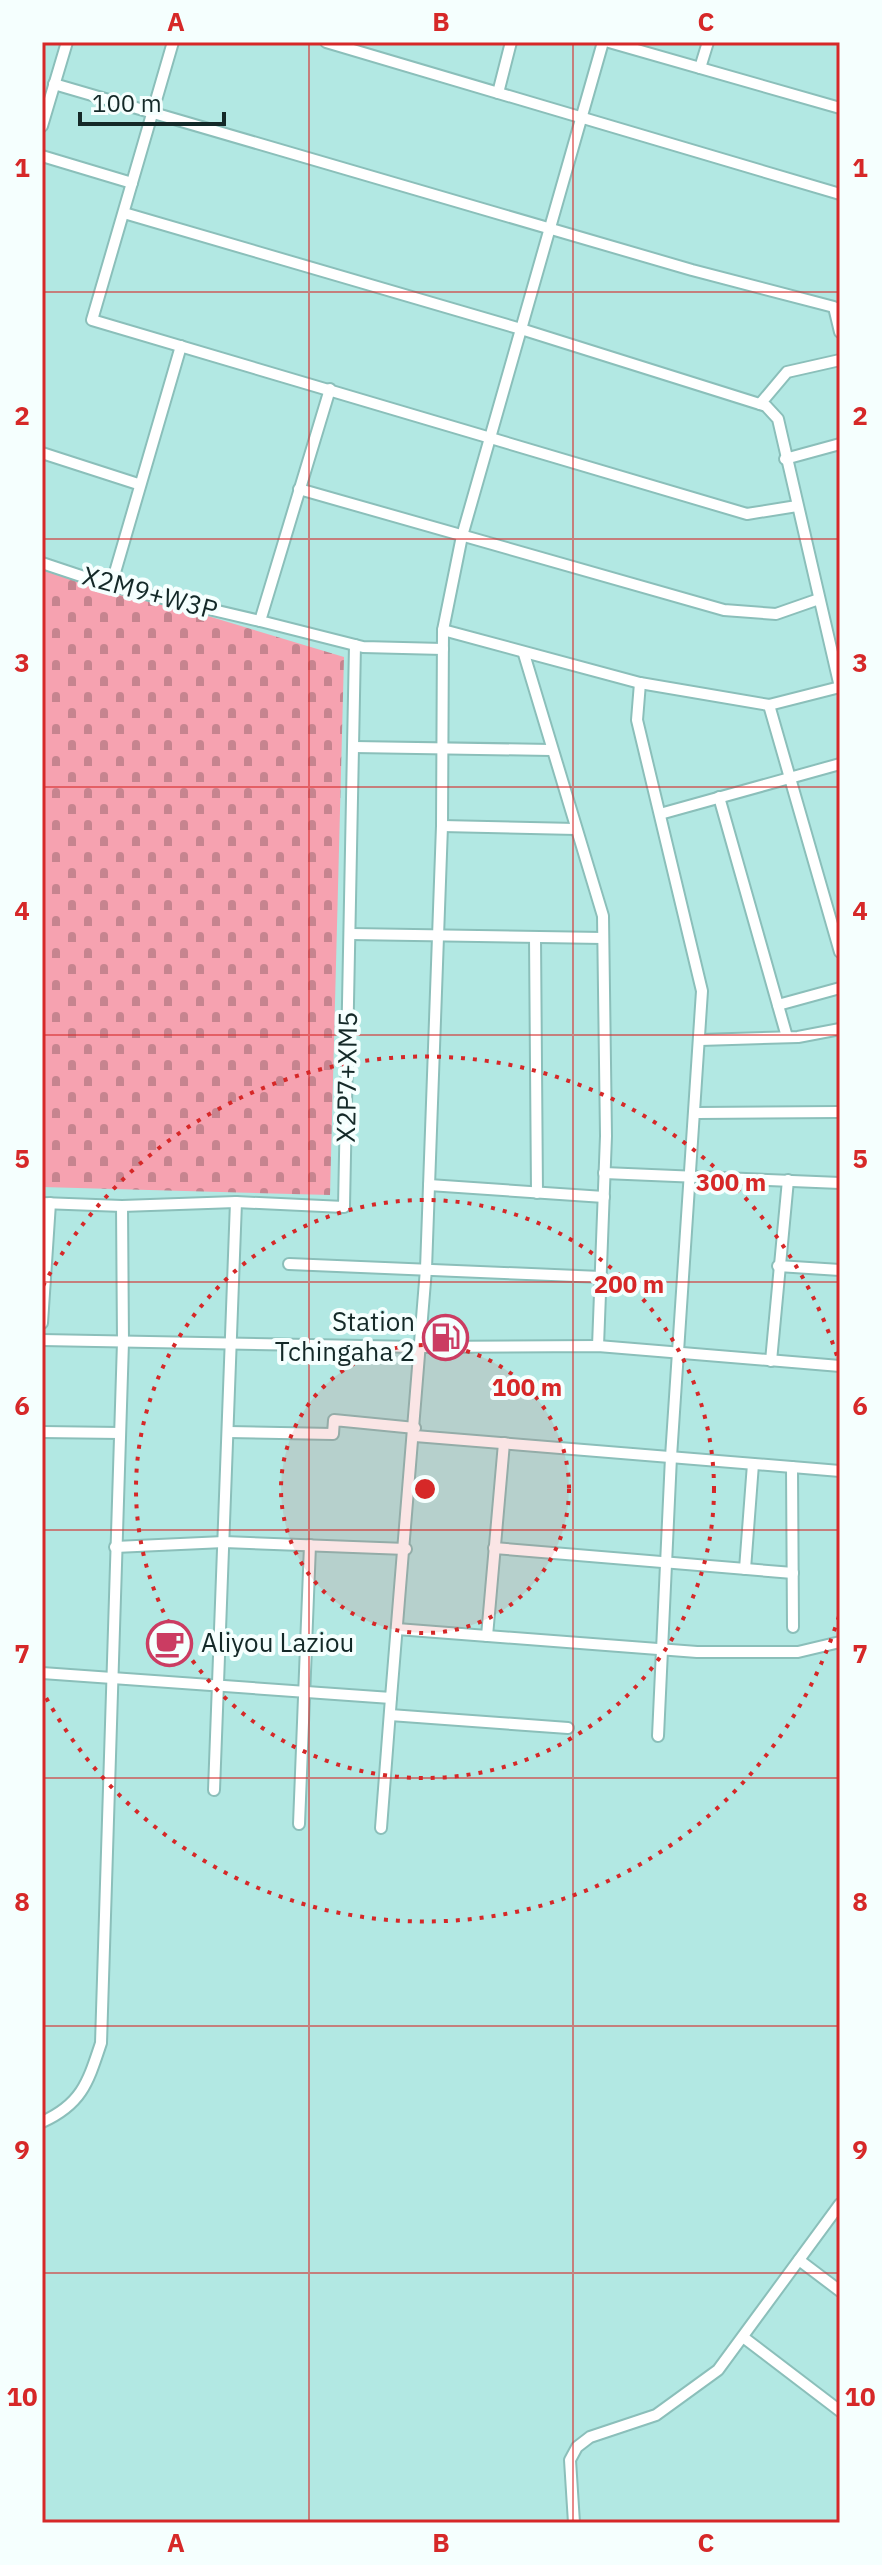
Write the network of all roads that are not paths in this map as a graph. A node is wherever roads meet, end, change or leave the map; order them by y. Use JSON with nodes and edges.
{"nodes":[{"id":1,"x":67,"y":42,"type":"edge"},
{"id":2,"x":173,"y":42,"type":"edge"},
{"id":3,"x":326,"y":42,"type":"edge"},
{"id":4,"x":511,"y":42,"type":"edge"},
{"id":5,"x":606,"y":42,"type":"edge"},
{"id":6,"x":708,"y":42,"type":"edge"},
{"id":7,"x":700,"y":68,"type":"junction"},
{"id":8,"x":54,"y":84,"type":"junction"},
{"id":9,"x":498,"y":93,"type":"junction"},
{"id":10,"x":840,"y":108,"type":"edge"},
{"id":11,"x":152,"y":113,"type":"junction"},
{"id":12,"x":582,"y":117,"type":"junction"},
{"id":13,"x":42,"y":126,"type":"edge"},
{"id":14,"x":42,"y":156,"type":"edge"},
{"id":15,"x":132,"y":183,"type":"junction"},
{"id":16,"x":840,"y":194,"type":"edge"},
{"id":17,"x":124,"y":213,"type":"junction"},
{"id":18,"x":550,"y":229,"type":"junction"},
{"id":19,"x":521,"y":329,"type":"junction"},
{"id":20,"x":840,"y":332,"type":"edge"},
{"id":21,"x":181,"y":346,"type":"junction"},
{"id":22,"x":840,"y":360,"type":"edge"},
{"id":23,"x":330,"y":389,"type":"junction"},
{"id":24,"x":760,"y":404,"type":"junction"},
{"id":25,"x":490,"y":436,"type":"junction"},
{"id":26,"x":840,"y":444,"type":"edge"},
{"id":27,"x":42,"y":453,"type":"edge"},
{"id":28,"x":785,"y":459,"type":"junction"},
{"id":29,"x":138,"y":484,"type":"junction"},
{"id":30,"x":299,"y":489,"type":"junction"},
{"id":31,"x":797,"y":506,"type":"junction"},
{"id":32,"x":462,"y":536,"type":"junction"},
{"id":33,"x":42,"y":563,"type":"edge"},
{"id":34,"x":111,"y":586,"type":"junction"},
{"id":35,"x":819,"y":599,"type":"junction"},
{"id":36,"x":260,"y":621,"type":"junction"},
{"id":37,"x":443,"y":630,"type":"junction"},
{"id":38,"x":355,"y":645,"type":"junction"},
{"id":39,"x":443,"y":649,"type":"junction"},
{"id":40,"x":524,"y":654,"type":"junction"},
{"id":41,"x":640,"y":683,"type":"junction"},
{"id":42,"x":840,"y":687,"type":"edge"},
{"id":43,"x":769,"y":705,"type":"junction"},
{"id":44,"x":354,"y":747,"type":"junction"},
{"id":45,"x":442,"y":748,"type":"junction"},
{"id":46,"x":551,"y":750,"type":"junction"},
{"id":47,"x":840,"y":764,"type":"edge"},
{"id":48,"x":790,"y":778,"type":"junction"},
{"id":49,"x":719,"y":797,"type":"junction"},
{"id":50,"x":660,"y":814,"type":"junction"},
{"id":51,"x":442,"y":826,"type":"junction"},
{"id":52,"x":576,"y":829,"type":"junction"},
{"id":53,"x":350,"y":934,"type":"junction"},
{"id":54,"x":436,"y":935,"type":"junction"},
{"id":55,"x":535,"y":937,"type":"junction"},
{"id":56,"x":603,"y":938,"type":"junction"},
{"id":57,"x":840,"y":952,"type":"edge"},
{"id":58,"x":840,"y":988,"type":"edge"},
{"id":59,"x":778,"y":1005,"type":"junction"},
{"id":60,"x":840,"y":1029,"type":"edge"},
{"id":61,"x":787,"y":1037,"type":"junction"},
{"id":62,"x":700,"y":1040,"type":"junction"},
{"id":63,"x":840,"y":1112,"type":"edge"},
{"id":64,"x":697,"y":1113,"type":"junction"},
{"id":65,"x":604,"y":1173,"type":"junction"},
{"id":66,"x":689,"y":1178,"type":"junction"},
{"id":67,"x":788,"y":1180,"type":"junction"},
{"id":68,"x":840,"y":1183,"type":"edge"},
{"id":69,"x":429,"y":1185,"type":"junction"},
{"id":70,"x":537,"y":1193,"type":"junction"},
{"id":71,"x":604,"y":1197,"type":"junction"},
{"id":72,"x":236,"y":1202,"type":"junction"},
{"id":73,"x":46,"y":1203,"type":"edge"},
{"id":74,"x":122,"y":1206,"type":"junction"},
{"id":75,"x":289,"y":1264,"type":"dead end"},
{"id":76,"x":778,"y":1266,"type":"junction"},
{"id":77,"x":426,"y":1269,"type":"junction"},
{"id":78,"x":840,"y":1270,"type":"edge"},
{"id":79,"x":601,"y":1277,"type":"junction"},
{"id":80,"x":42,"y":1323,"type":"edge"},
{"id":81,"x":42,"y":1340,"type":"edge"},
{"id":82,"x":123,"y":1342,"type":"junction"},
{"id":83,"x":231,"y":1344,"type":"junction"},
{"id":84,"x":598,"y":1346,"type":"junction"},
{"id":85,"x":420,"y":1347,"type":"junction"},
{"id":86,"x":679,"y":1352,"type":"junction"},
{"id":87,"x":771,"y":1361,"type":"junction"},
{"id":88,"x":840,"y":1366,"type":"edge"},
{"id":89,"x":42,"y":1432,"type":"edge"},
{"id":90,"x":228,"y":1432,"type":"junction"},
{"id":91,"x":415,"y":1432,"type":"junction"},
{"id":92,"x":120,"y":1433,"type":"junction"},
{"id":93,"x":504,"y":1443,"type":"junction"},
{"id":94,"x":671,"y":1457,"type":"junction"},
{"id":95,"x":753,"y":1464,"type":"junction"},
{"id":96,"x":792,"y":1467,"type":"junction"},
{"id":97,"x":840,"y":1471,"type":"edge"},
{"id":98,"x":224,"y":1542,"type":"junction"},
{"id":99,"x":310,"y":1545,"type":"junction"},
{"id":100,"x":115,"y":1547,"type":"junction"},
{"id":101,"x":494,"y":1548,"type":"junction"},
{"id":102,"x":406,"y":1549,"type":"junction"},
{"id":103,"x":667,"y":1564,"type":"junction"},
{"id":104,"x":745,"y":1569,"type":"junction"},
{"id":105,"x":793,"y":1573,"type":"junction"},
{"id":106,"x":793,"y":1627,"type":"dead end"},
{"id":107,"x":397,"y":1629,"type":"junction"},
{"id":108,"x":487,"y":1636,"type":"junction"},
{"id":109,"x":840,"y":1642,"type":"edge"},
{"id":110,"x":663,"y":1650,"type":"junction"},
{"id":111,"x":42,"y":1673,"type":"edge"},
{"id":112,"x":110,"y":1678,"type":"junction"},
{"id":113,"x":218,"y":1685,"type":"junction"},
{"id":114,"x":302,"y":1692,"type":"junction"},
{"id":115,"x":391,"y":1698,"type":"junction"},
{"id":116,"x":390,"y":1715,"type":"junction"},
{"id":117,"x":568,"y":1728,"type":"dead end"},
{"id":118,"x":658,"y":1736,"type":"dead end"},
{"id":119,"x":214,"y":1790,"type":"dead end"},
{"id":120,"x":299,"y":1824,"type":"dead end"},
{"id":121,"x":381,"y":1828,"type":"dead end"},
{"id":122,"x":42,"y":2122,"type":"edge"},
{"id":123,"x":840,"y":2204,"type":"edge"},
{"id":124,"x":799,"y":2260,"type":"junction"},
{"id":125,"x":840,"y":2291,"type":"edge"},
{"id":126,"x":743,"y":2337,"type":"junction"},
{"id":127,"x":840,"y":2411,"type":"edge"},
{"id":128,"x":574,"y":2523,"type":"edge"}],
"edges":[{"from":1,"to":8,"type":"street"},
{"from":2,"to":11,"type":"street"},
{"from":3,"to":9,"type":"street"},
{"from":4,"to":9,"type":"street"},
{"from":5,"to":7,"type":"street"},
{"from":5,"to":12,"type":"street"},
{"from":6,"to":7,"type":"street"},
{"from":7,"to":10,"type":"street"},
{"from":8,"to":11,"type":"street"},
{"from":8,"to":13,"type":"street"},
{"from":9,"to":12,"type":"street"},
{"from":11,"to":15,"type":"street"},
{"from":11,"to":18,"type":"street"},
{"from":12,"to":16,"type":"street"},
{"from":12,"to":18,"type":"street"},
{"from":14,"to":15,"type":"street"},
{"from":15,"to":17,"type":"street"},
{"from":17,"to":19,"type":"street"},
{"from":17,"to":21,"type":"street"},
{"from":18,"to":19,"type":"street"},
{"from":18,"to":20,"type":"street"},
{"from":19,"to":24,"type":"street"},
{"from":19,"to":25,"type":"street"},
{"from":21,"to":23,"type":"street"},
{"from":21,"to":29,"type":"street"},
{"from":22,"to":24,"type":"street"},
{"from":23,"to":25,"type":"street"},
{"from":23,"to":30,"type":"street"},
{"from":24,"to":28,"type":"street"},
{"from":25,"to":31,"type":"street"},
{"from":25,"to":32,"type":"street"},
{"from":26,"to":28,"type":"street"},
{"from":27,"to":29,"type":"street"},
{"from":28,"to":31,"type":"street"},
{"from":29,"to":34,"type":"street"},
{"from":30,"to":32,"type":"street"},
{"from":30,"to":36,"type":"street"},
{"from":31,"to":35,"type":"street"},
{"from":32,"to":35,"type":"street"},
{"from":32,"to":37,"type":"street"},
{"from":33,"to":34,"type":"street","name":"X2M9+W3P"},
{"from":34,"to":36,"type":"street","name":"X2M9+W3P"},
{"from":35,"to":42,"type":"street"},
{"from":36,"to":38,"type":"street","name":"X2M9+W3P"},
{"from":37,"to":39,"type":"street"},
{"from":37,"to":40,"type":"street"},
{"from":38,"to":39,"type":"street","name":"X2M9+W3P"},
{"from":38,"to":44,"type":"street","name":"X2P7+XM5"},
{"from":39,"to":45,"type":"street"},
{"from":40,"to":41,"type":"street"},
{"from":40,"to":46,"type":"street"},
{"from":41,"to":43,"type":"street"},
{"from":41,"to":50,"type":"street"},
{"from":42,"to":43,"type":"street"},
{"from":43,"to":48,"type":"street"},
{"from":44,"to":45,"type":"street"},
{"from":44,"to":53,"type":"street","name":"X2P7+XM5"},
{"from":45,"to":46,"type":"street"},
{"from":45,"to":51,"type":"street"},
{"from":46,"to":52,"type":"street"},
{"from":47,"to":48,"type":"street"},
{"from":48,"to":49,"type":"street"},
{"from":48,"to":57,"type":"street"},
{"from":49,"to":50,"type":"street"},
{"from":49,"to":59,"type":"street"},
{"from":50,"to":62,"type":"street"},
{"from":51,"to":52,"type":"street"},
{"from":51,"to":54,"type":"street"},
{"from":52,"to":56,"type":"street"},
{"from":53,"to":54,"type":"street"},
{"from":53,"to":72,"type":"street","name":"X2P7+XM5"},
{"from":54,"to":55,"type":"street"},
{"from":54,"to":69,"type":"street"},
{"from":55,"to":56,"type":"street"},
{"from":55,"to":70,"type":"street"},
{"from":56,"to":65,"type":"street"},
{"from":58,"to":59,"type":"street"},
{"from":59,"to":61,"type":"street"},
{"from":60,"to":61,"type":"street"},
{"from":61,"to":62,"type":"street"},
{"from":62,"to":64,"type":"street"},
{"from":63,"to":64,"type":"street"},
{"from":64,"to":66,"type":"street"},
{"from":65,"to":66,"type":"street"},
{"from":65,"to":71,"type":"street"},
{"from":66,"to":67,"type":"street"},
{"from":66,"to":86,"type":"street"},
{"from":67,"to":68,"type":"street"},
{"from":67,"to":76,"type":"street"},
{"from":69,"to":70,"type":"street"},
{"from":69,"to":77,"type":"street"},
{"from":70,"to":71,"type":"street"},
{"from":71,"to":79,"type":"street"},
{"from":72,"to":74,"type":"street","name":"X2P7+XM5"},
{"from":72,"to":83,"type":"street"},
{"from":73,"to":74,"type":"street","name":"X2P7+XM5"},
{"from":73,"to":80,"type":"street"},
{"from":74,"to":82,"type":"street"},
{"from":75,"to":77,"type":"street"},
{"from":76,"to":78,"type":"street"},
{"from":76,"to":87,"type":"street"},
{"from":77,"to":79,"type":"street"},
{"from":77,"to":85,"type":"street"},
{"from":79,"to":84,"type":"street"},
{"from":81,"to":82,"type":"street"},
{"from":82,"to":83,"type":"street"},
{"from":82,"to":92,"type":"street"},
{"from":83,"to":85,"type":"street"},
{"from":83,"to":90,"type":"street"},
{"from":84,"to":85,"type":"street"},
{"from":84,"to":86,"type":"street"},
{"from":85,"to":91,"type":"street"},
{"from":86,"to":87,"type":"street"},
{"from":86,"to":94,"type":"street"},
{"from":87,"to":88,"type":"street"},
{"from":89,"to":92,"type":"street"},
{"from":90,"to":91,"type":"street"},
{"from":90,"to":98,"type":"street"},
{"from":91,"to":93,"type":"street"},
{"from":91,"to":102,"type":"street"},
{"from":92,"to":100,"type":"street"},
{"from":93,"to":94,"type":"street"},
{"from":93,"to":101,"type":"street"},
{"from":94,"to":95,"type":"street"},
{"from":94,"to":103,"type":"street"},
{"from":95,"to":96,"type":"street"},
{"from":95,"to":104,"type":"street"},
{"from":96,"to":97,"type":"street"},
{"from":96,"to":105,"type":"street"},
{"from":98,"to":99,"type":"street"},
{"from":98,"to":100,"type":"street"},
{"from":98,"to":113,"type":"street"},
{"from":99,"to":102,"type":"street"},
{"from":99,"to":114,"type":"street"},
{"from":100,"to":112,"type":"street"},
{"from":101,"to":103,"type":"street"},
{"from":101,"to":108,"type":"street"},
{"from":102,"to":107,"type":"street"},
{"from":103,"to":104,"type":"street"},
{"from":103,"to":110,"type":"street"},
{"from":104,"to":105,"type":"street"},
{"from":105,"to":106,"type":"street"},
{"from":107,"to":108,"type":"street"},
{"from":107,"to":115,"type":"street"},
{"from":108,"to":110,"type":"street"},
{"from":109,"to":110,"type":"street"},
{"from":110,"to":118,"type":"street"},
{"from":111,"to":112,"type":"street"},
{"from":112,"to":113,"type":"street"},
{"from":112,"to":122,"type":"street"},
{"from":113,"to":114,"type":"street"},
{"from":113,"to":119,"type":"street"},
{"from":114,"to":115,"type":"street"},
{"from":114,"to":120,"type":"street"},
{"from":115,"to":116,"type":"street"},
{"from":116,"to":117,"type":"street"},
{"from":116,"to":121,"type":"street"},
{"from":123,"to":124,"type":"street"},
{"from":124,"to":125,"type":"street"},
{"from":124,"to":126,"type":"street"},
{"from":126,"to":127,"type":"street"},
{"from":126,"to":128,"type":"street"}]}
